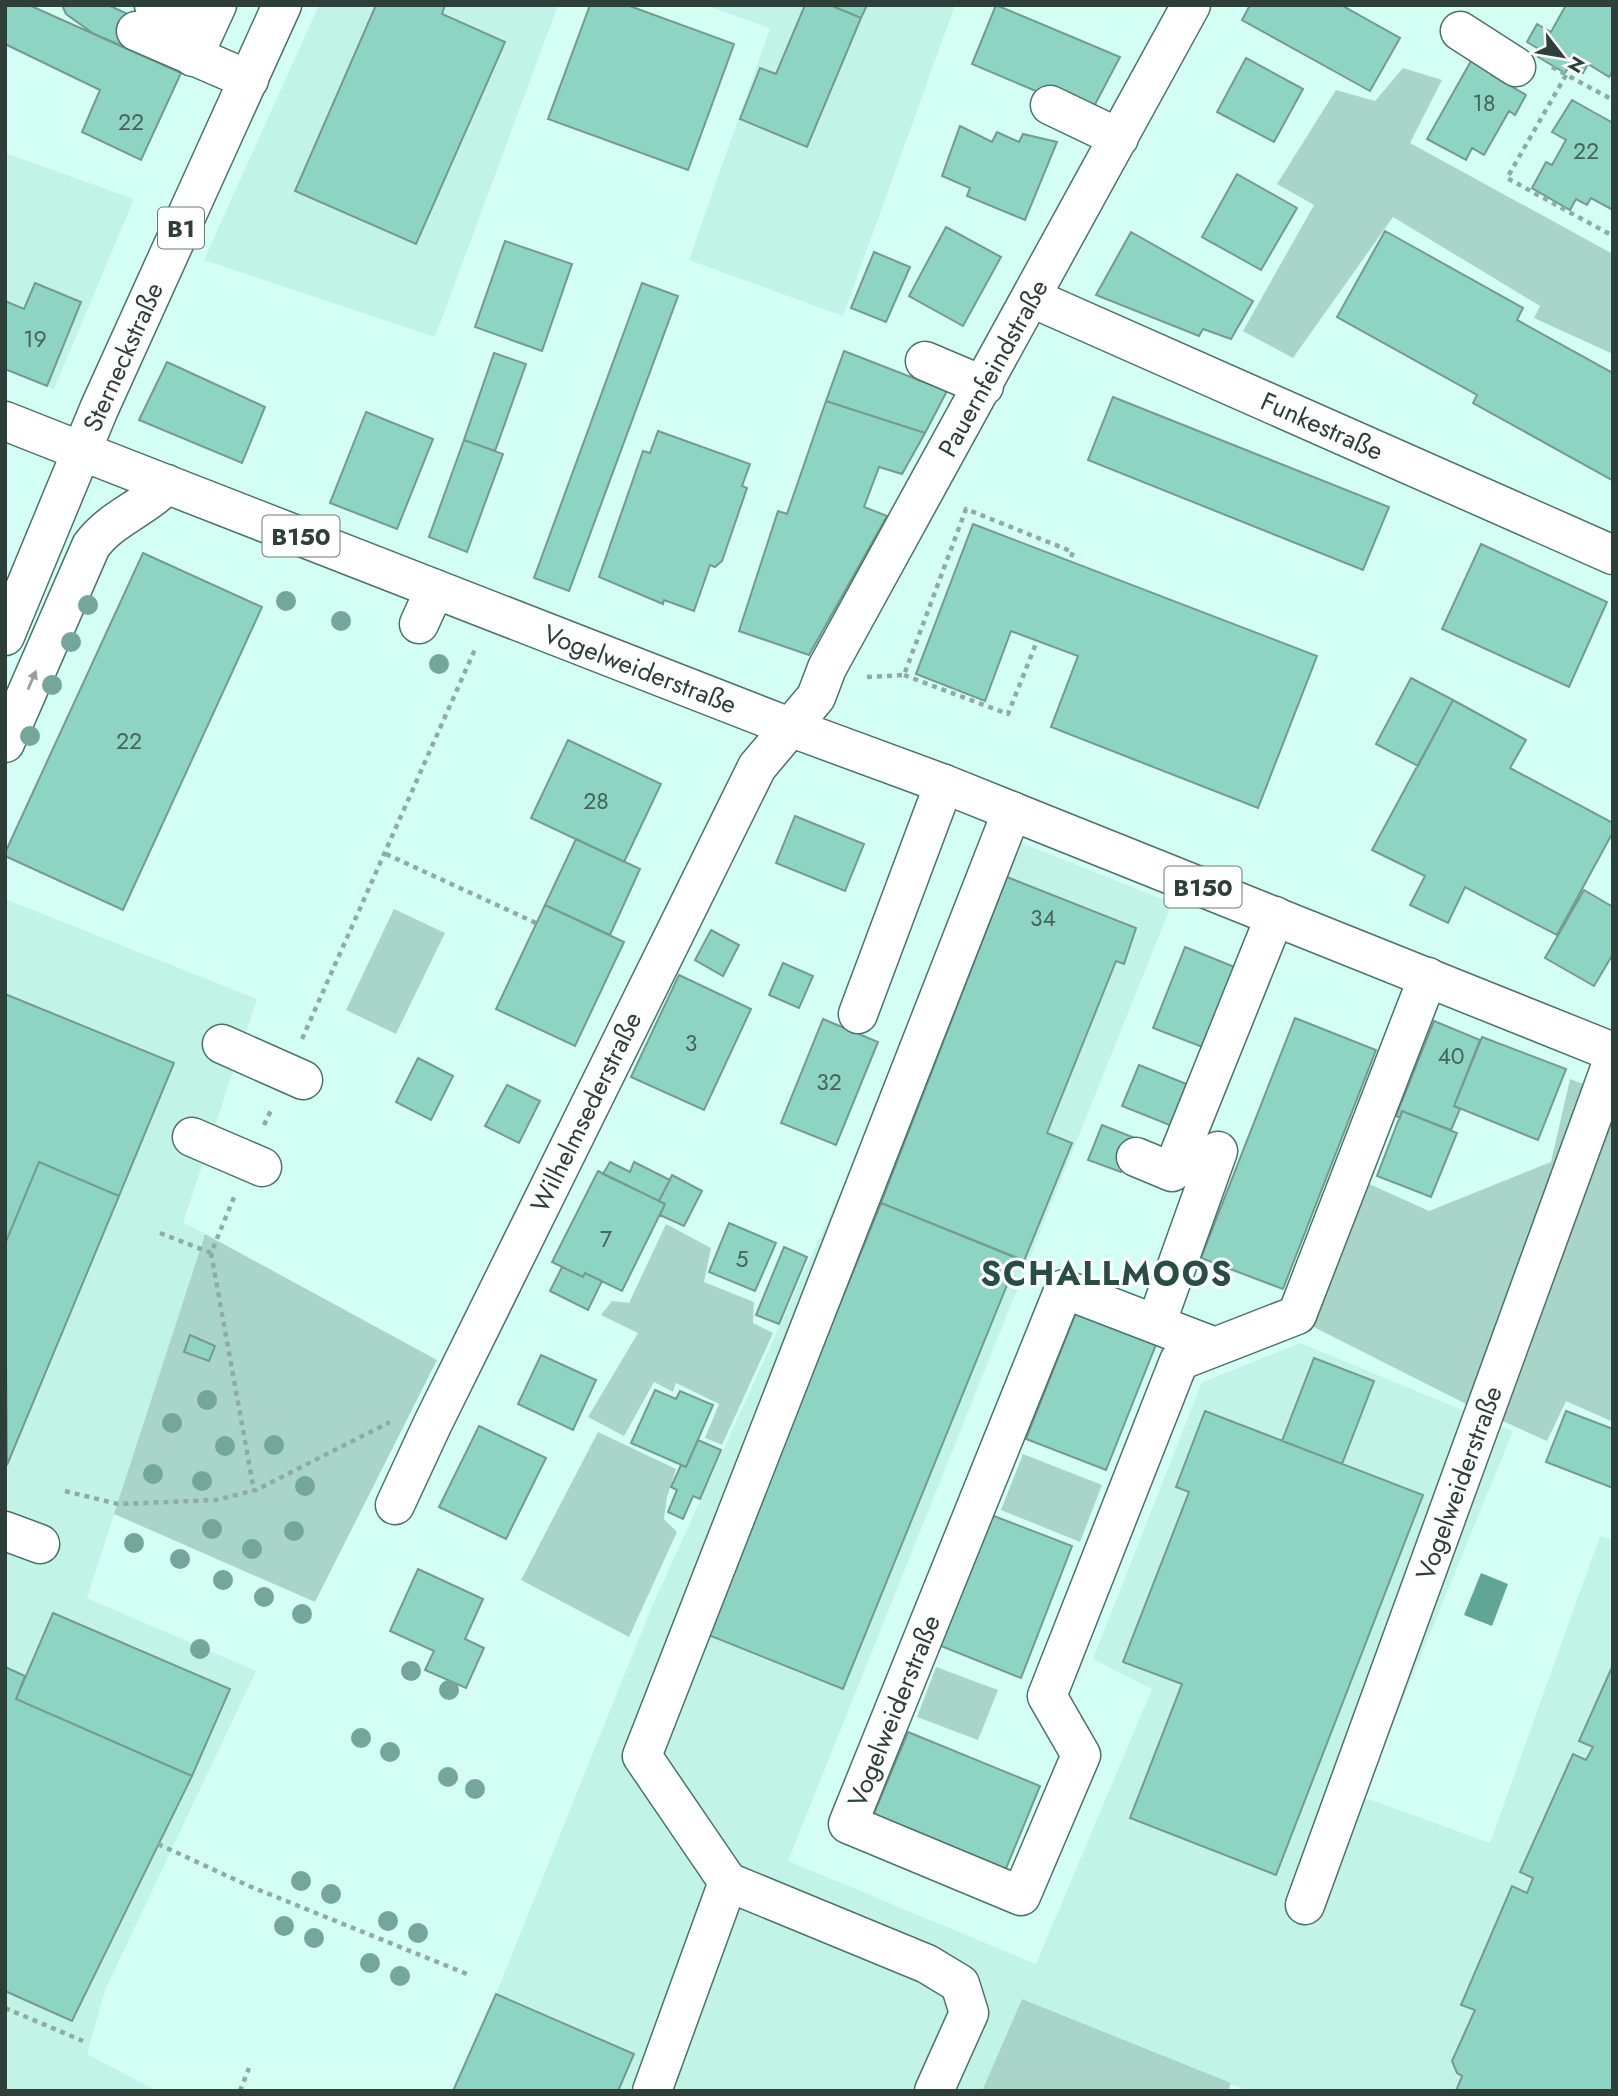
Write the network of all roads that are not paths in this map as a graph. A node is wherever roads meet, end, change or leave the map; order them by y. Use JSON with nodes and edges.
{"nodes":[{"id":1,"x":282,"y":5,"type":"edge"},
{"id":2,"x":1191,"y":5,"type":"edge"},
{"id":3,"x":145,"y":18,"type":"edge"},
{"id":4,"x":1462,"y":24,"type":"edge"},
{"id":5,"x":205,"y":30,"type":"edge"},
{"id":6,"x":1516,"y":67,"type":"dead end"},
{"id":7,"x":249,"y":80,"type":"junction"},
{"id":8,"x":1050,"y":105,"type":"dead end"},
{"id":9,"x":1119,"y":138,"type":"junction"},
{"id":10,"x":1032,"y":299,"type":"junction"},
{"id":11,"x":925,"y":361,"type":"dead end"},
{"id":12,"x":984,"y":386,"type":"junction"},
{"id":13,"x":5,"y":421,"type":"edge"},
{"id":14,"x":81,"y":451,"type":"junction"},
{"id":15,"x":167,"y":484,"type":"junction"},
{"id":16,"x":1613,"y":555,"type":"edge"},
{"id":17,"x":435,"y":589,"type":"junction"},
{"id":18,"x":419,"y":624,"type":"dead end"},
{"id":19,"x":5,"y":636,"type":"edge"},
{"id":20,"x":792,"y":728,"type":"junction"},
{"id":21,"x":5,"y":743,"type":"edge"},
{"id":22,"x":944,"y":784,"type":"junction"},
{"id":23,"x":1012,"y":811,"type":"junction"},
{"id":24,"x":1275,"y":916,"type":"junction"},
{"id":25,"x":1428,"y":977,"type":"junction"},
{"id":26,"x":858,"y":1014,"type":"dead end"},
{"id":27,"x":222,"y":1044,"type":"dead end"},
{"id":28,"x":1613,"y":1052,"type":"edge"},
{"id":29,"x":1613,"y":1060,"type":"edge"},
{"id":30,"x":295,"y":1077,"type":"road end"},
{"id":31,"x":192,"y":1138,"type":"dead end"},
{"id":32,"x":1219,"y":1152,"type":"dead end"},
{"id":33,"x":1136,"y":1157,"type":"dead end"},
{"id":34,"x":255,"y":1164,"type":"road end"},
{"id":35,"x":1156,"y":1324,"type":"junction"},
{"id":36,"x":1215,"y":1347,"type":"junction"},
{"id":37,"x":395,"y":1505,"type":"dead end"},
{"id":38,"x":728,"y":1882,"type":"junction"},
{"id":39,"x":1305,"y":1905,"type":"dead end"},
{"id":40,"x":652,"y":2091,"type":"edge"},
{"id":41,"x":934,"y":2091,"type":"edge"}],
"edges":[{"from":1,"to":7,"type":"main road","name":"Sterneckstraße","number":"B1"},
{"from":2,"to":9,"type":"main road","name":"Pauernfeindstraße"},
{"from":3,"to":5,"type":"main road"},
{"from":4,"to":6,"type":"main road"},
{"from":5,"to":7,"type":"main road"},
{"from":7,"to":14,"type":"main road","name":"Sterneckstraße","number":"B1"},
{"from":8,"to":9,"type":"main road"},
{"from":9,"to":10,"type":"main road","name":"Pauernfeindstraße"},
{"from":10,"to":12,"type":"main road","name":"Pauernfeindstraße"},
{"from":10,"to":16,"type":"main road","name":"Funkestraße"},
{"from":11,"to":12,"type":"main road"},
{"from":12,"to":20,"type":"main road","name":"Pauernfeindstraße"},
{"from":13,"to":14,"type":"main road","name":"Vogelweiderstraße"},
{"from":14,"to":15,"type":"main road","name":"Vogelweiderstraße","number":"B150"},
{"from":14,"to":19,"type":"main road","name":"Sterneckstraße","number":"B1"},
{"from":15,"to":17,"type":"main road","name":"Vogelweiderstraße","number":"B150"},
{"from":21,"to":15,"type":"main road","one_way":true},
{"from":17,"to":18,"type":"main road"},
{"from":17,"to":20,"type":"main road","name":"Vogelweiderstraße","number":"B150"},
{"from":20,"to":22,"type":"main road","name":"Vogelweiderstraße","number":"B150"},
{"from":20,"to":37,"type":"main road","name":"Wilhelmsederstraße"},
{"from":22,"to":23,"type":"main road","name":"Vogelweiderstraße","number":"B150"},
{"from":22,"to":26,"type":"main road"},
{"from":23,"to":24,"type":"main road","name":"Vogelweiderstraße","number":"B150"},
{"from":23,"to":38,"type":"main road"},
{"from":24,"to":25,"type":"main road","name":"Vogelweiderstraße","number":"B150"},
{"from":24,"to":33,"type":"main road"},
{"from":25,"to":28,"type":"main road","name":"Vogelweiderstraße","number":"B150"},
{"from":25,"to":36,"type":"main road","name":"Vogelweiderstraße"},
{"from":27,"to":30,"type":"main road"},
{"from":29,"to":39,"type":"main road","name":"Vogelweiderstraße"},
{"from":31,"to":34,"type":"main road"},
{"from":32,"to":35,"type":"main road"},
{"from":35,"to":36,"type":"main road","name":"Vogelweiderstraße"},
{"from":35,"to":36,"type":"main road","name":"Vogelweiderstraße"},
{"from":38,"to":40,"type":"main road"},
{"from":38,"to":41,"type":"main road"}]}
